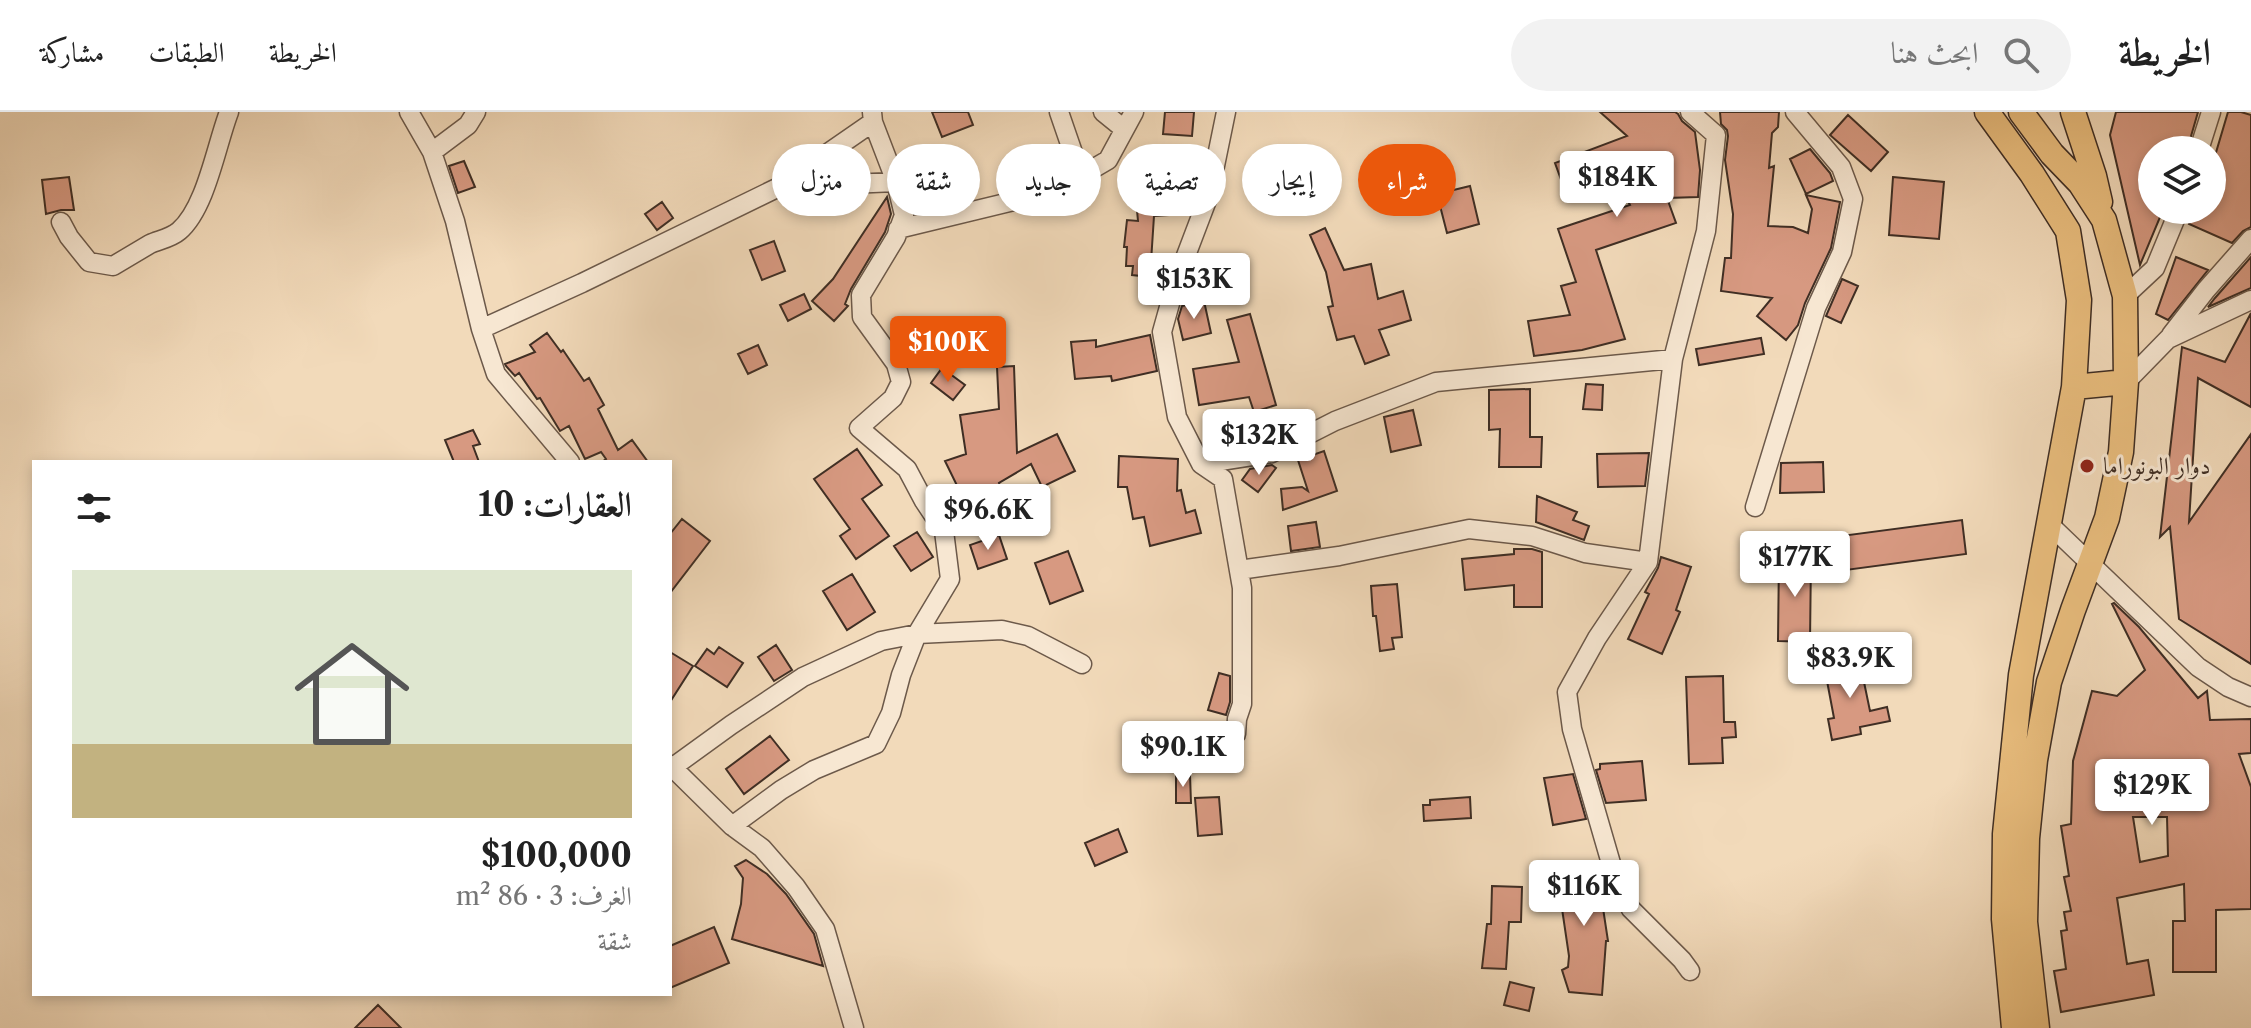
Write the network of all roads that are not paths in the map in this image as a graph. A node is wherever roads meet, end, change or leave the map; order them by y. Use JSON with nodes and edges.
{"nodes":[{"id":1,"x":229,"y":112,"type":"edge"},
{"id":2,"x":409,"y":112,"type":"edge"},
{"id":3,"x":476,"y":112,"type":"edge"},
{"id":4,"x":1059,"y":112,"type":"edge"},
{"id":5,"x":1103,"y":112,"type":"edge"},
{"id":6,"x":1134,"y":112,"type":"edge"},
{"id":7,"x":1226,"y":112,"type":"edge"},
{"id":8,"x":1690,"y":112,"type":"edge"},
{"id":9,"x":1710,"y":112,"type":"edge"},
{"id":10,"x":1795,"y":112,"type":"edge"},
{"id":11,"x":1987,"y":112,"type":"edge"},
{"id":12,"x":2021,"y":112,"type":"edge"},
{"id":13,"x":2044,"y":112,"type":"edge"},
{"id":14,"x":2073,"y":112,"type":"edge"},
{"id":15,"x":2211,"y":112,"type":"edge"},
{"id":16,"x":873,"y":117,"type":"edge"},
{"id":17,"x":1124,"y":129,"type":"junction"},
{"id":18,"x":1716,"y":135,"type":"junction"},
{"id":19,"x":2203,"y":136,"type":"edge"},
{"id":20,"x":837,"y":144,"type":"edge"},
{"id":21,"x":1070,"y":144,"type":"edge"},
{"id":22,"x":432,"y":152,"type":"junction"},
{"id":23,"x":2052,"y":154,"type":"junction"},
{"id":24,"x":887,"y":157,"type":"edge"},
{"id":25,"x":1101,"y":164,"type":"edge"},
{"id":26,"x":772,"y":190,"type":"edge"},
{"id":27,"x":996,"y":205,"type":"edge"},
{"id":28,"x":904,"y":216,"type":"edge"},
{"id":29,"x":2104,"y":220,"type":"junction"},
{"id":30,"x":61,"y":222,"type":"dead end"},
{"id":31,"x":2173,"y":224,"type":"edge"},
{"id":32,"x":898,"y":229,"type":"junction"},
{"id":33,"x":2068,"y":231,"type":"junction"},
{"id":34,"x":2251,"y":239,"type":"edge"},
{"id":35,"x":2125,"y":296,"type":"junction"},
{"id":36,"x":2251,"y":300,"type":"edge"},
{"id":37,"x":481,"y":329,"type":"junction"},
{"id":38,"x":2168,"y":339,"type":"junction"},
{"id":39,"x":1673,"y":359,"type":"junction"},
{"id":40,"x":2126,"y":382,"type":"junction"},
{"id":41,"x":2074,"y":387,"type":"junction"},
{"id":42,"x":568,"y":460,"type":"edge"},
{"id":43,"x":1201,"y":464,"type":"junction"},
{"id":44,"x":1755,"y":507,"type":"dead end"},
{"id":45,"x":2050,"y":525,"type":"junction"},
{"id":46,"x":1648,"y":562,"type":"junction"},
{"id":47,"x":2089,"y":564,"type":"junction"},
{"id":48,"x":1239,"y":570,"type":"junction"},
{"id":49,"x":917,"y":634,"type":"junction"},
{"id":50,"x":1082,"y":664,"type":"dead end"},
{"id":51,"x":2251,"y":697,"type":"edge"},
{"id":52,"x":1236,"y":734,"type":"dead end"},
{"id":53,"x":672,"y":765,"type":"edge"},
{"id":54,"x":672,"y":767,"type":"edge"},
{"id":55,"x":732,"y":826,"type":"junction"},
{"id":56,"x":1690,"y":971,"type":"dead end"},
{"id":57,"x":854,"y":1028,"type":"edge"},
{"id":58,"x":2014,"y":1028,"type":"edge"},
{"id":59,"x":2037,"y":1028,"type":"edge"}],
"edges":[{"from":1,"to":30,"type":"street"},
{"from":2,"to":22,"type":"street"},
{"from":3,"to":22,"type":"street"},
{"from":4,"to":21,"type":"street"},
{"from":5,"to":17,"type":"street"},
{"from":6,"to":17,"type":"street"},
{"from":7,"to":43,"type":"street"},
{"from":8,"to":18,"type":"street"},
{"from":9,"to":18,"type":"street"},
{"from":10,"to":44,"type":"street"},
{"from":11,"to":33,"type":"main road"},
{"from":12,"to":23,"type":"main road"},
{"from":13,"to":23,"type":"main road"},
{"from":14,"to":29,"type":"main road"},
{"from":15,"to":19,"type":"street"},
{"from":16,"to":20,"type":"street"},
{"from":16,"to":24,"type":"street"},
{"from":17,"to":25,"type":"street"},
{"from":18,"to":39,"type":"street"},
{"from":22,"to":37,"type":"street"},
{"from":23,"to":29,"type":"main road"},
{"from":23,"to":33,"type":"main road"},
{"from":26,"to":37,"type":"street"},
{"from":27,"to":32,"type":"street"},
{"from":28,"to":32,"type":"street"},
{"from":29,"to":35,"type":"main road"},
{"from":31,"to":35,"type":"street"},
{"from":32,"to":49,"type":"street"},
{"from":33,"to":41,"type":"main road"},
{"from":34,"to":38,"type":"street"},
{"from":35,"to":40,"type":"main road"},
{"from":36,"to":38,"type":"street"},
{"from":37,"to":42,"type":"street"},
{"from":38,"to":40,"type":"street"},
{"from":39,"to":43,"type":"street"},
{"from":39,"to":46,"type":"street"},
{"from":40,"to":41,"type":"main road"},
{"from":40,"to":47,"type":"main road"},
{"from":41,"to":45,"type":"main road"},
{"from":43,"to":48,"type":"street"},
{"from":45,"to":47,"type":"street"},
{"from":45,"to":58,"type":"main road"},
{"from":46,"to":48,"type":"street"},
{"from":46,"to":56,"type":"street"},
{"from":47,"to":51,"type":"street"},
{"from":47,"to":59,"type":"main road"},
{"from":48,"to":52,"type":"street"},
{"from":49,"to":50,"type":"street"},
{"from":49,"to":53,"type":"street"},
{"from":49,"to":55,"type":"street"},
{"from":54,"to":55,"type":"street"},
{"from":55,"to":57,"type":"street"}]}
